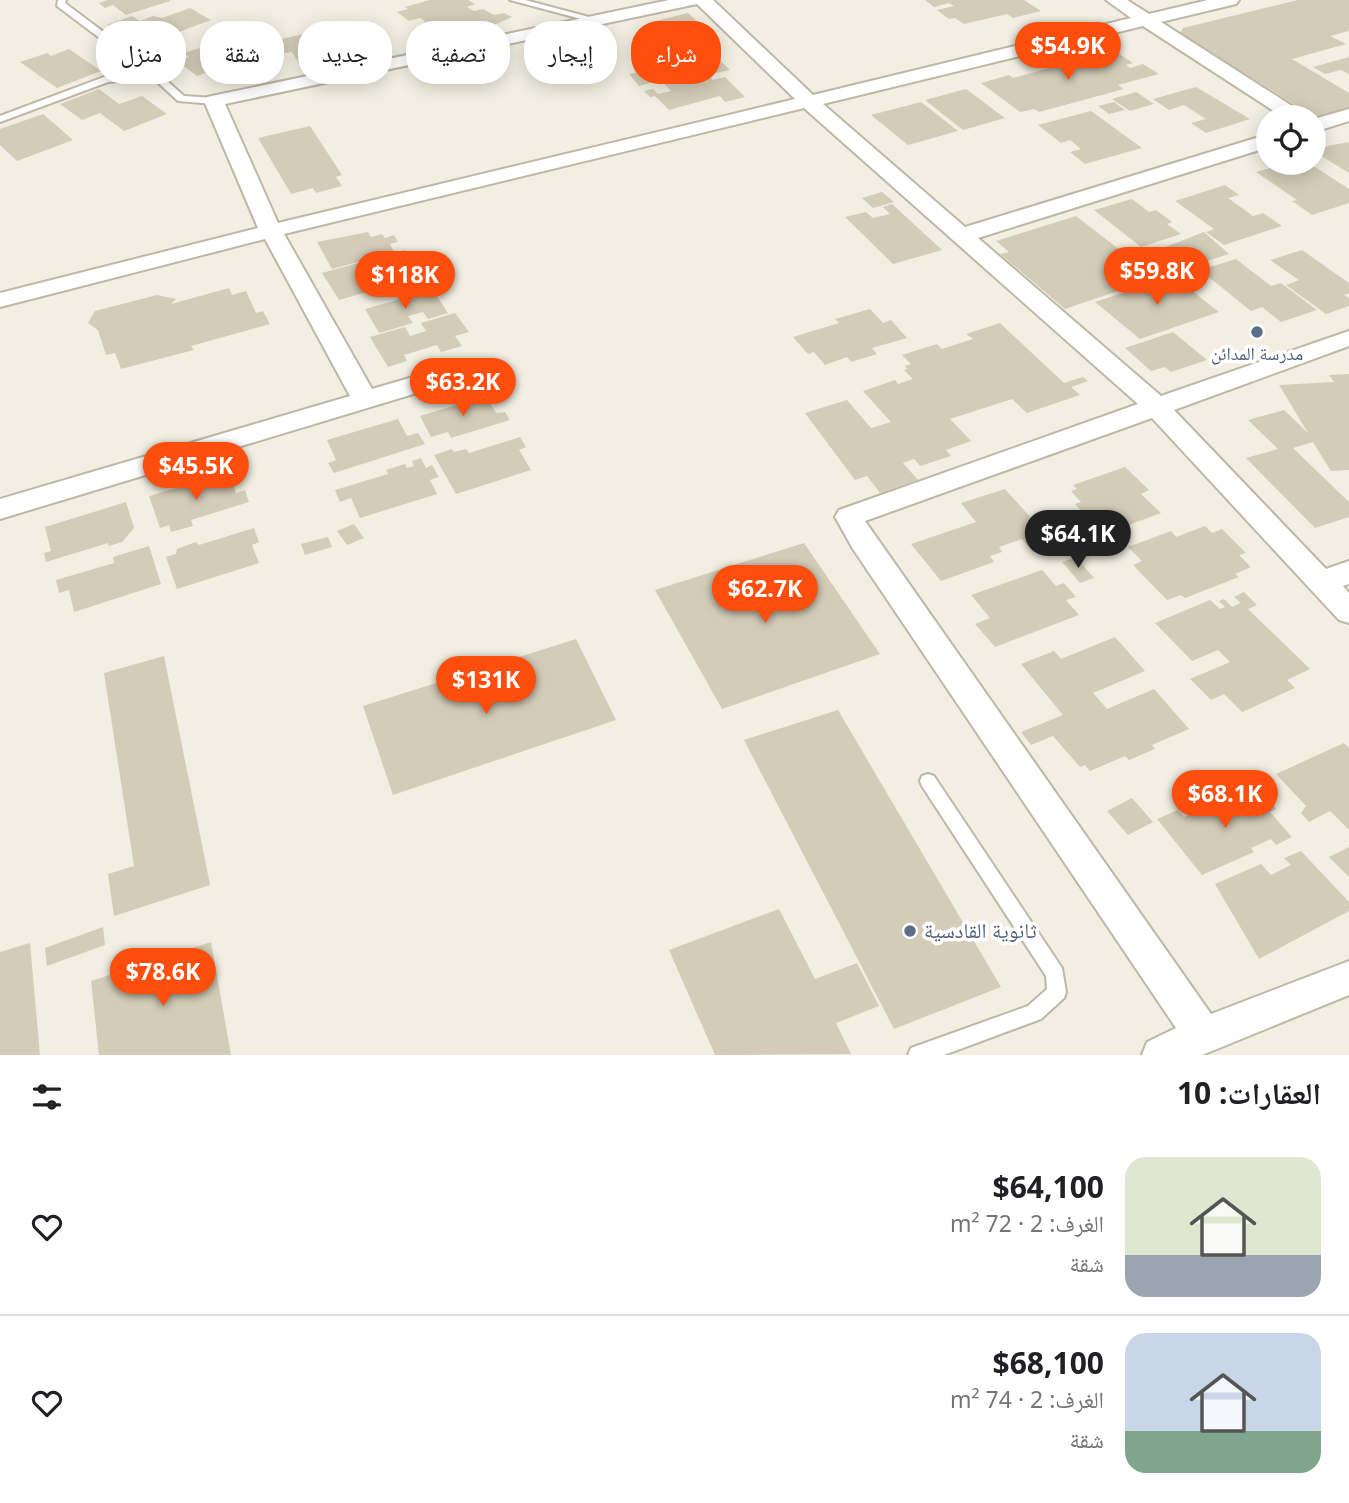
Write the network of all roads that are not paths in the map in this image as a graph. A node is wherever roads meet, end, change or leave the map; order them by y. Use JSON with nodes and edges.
{"nodes":[{"id":1,"x":62,"y":0,"type":"edge"},
{"id":2,"x":514,"y":0,"type":"edge"},
{"id":3,"x":694,"y":0,"type":"edge"},
{"id":4,"x":703,"y":0,"type":"edge"},
{"id":5,"x":1115,"y":0,"type":"edge"},
{"id":6,"x":1230,"y":0,"type":"edge"},
{"id":7,"x":600,"y":20,"type":"junction"},
{"id":8,"x":1147,"y":20,"type":"junction"},
{"id":9,"x":96,"y":31,"type":"edge"},
{"id":10,"x":96,"y":83,"type":"edge"},
{"id":11,"x":165,"y":84,"type":"edge"},
{"id":12,"x":214,"y":101,"type":"junction"},
{"id":13,"x":810,"y":103,"type":"junction"},
{"id":14,"x":1278,"y":105,"type":"edge"},
{"id":15,"x":1349,"y":115,"type":"edge"},
{"id":16,"x":0,"y":119,"type":"edge"},
{"id":17,"x":1326,"y":122,"type":"edge"},
{"id":18,"x":1256,"y":144,"type":"edge"},
{"id":19,"x":271,"y":231,"type":"junction"},
{"id":20,"x":961,"y":236,"type":"junction"},
{"id":21,"x":0,"y":300,"type":"edge"},
{"id":22,"x":1349,"y":338,"type":"edge"},
{"id":23,"x":454,"y":373,"type":"dead end"},
{"id":24,"x":366,"y":401,"type":"junction"},
{"id":25,"x":1157,"y":407,"type":"junction"},
{"id":26,"x":0,"y":509,"type":"edge"},
{"id":27,"x":1349,"y":572,"type":"edge"},
{"id":28,"x":1322,"y":583,"type":"junction"},
{"id":29,"x":1349,"y":612,"type":"edge"},
{"id":30,"x":928,"y":781,"type":"dead end"},
{"id":31,"x":1349,"y":978,"type":"edge"},
{"id":32,"x":1203,"y":1035,"type":"junction"},
{"id":33,"x":918,"y":1055,"type":"edge"},
{"id":34,"x":1161,"y":1055,"type":"edge"}],
"edges":[{"from":1,"to":9,"type":"lane"},
{"from":2,"to":7,"type":"lane"},
{"from":3,"to":7,"type":"street"},
{"from":4,"to":13,"type":"street"},
{"from":5,"to":8,"type":"street"},
{"from":6,"to":8,"type":"street"},
{"from":7,"to":12,"type":"street"},
{"from":8,"to":13,"type":"street"},
{"from":8,"to":14,"type":"street"},
{"from":10,"to":16,"type":"lane"},
{"from":11,"to":12,"type":"lane"},
{"from":12,"to":19,"type":"street"},
{"from":13,"to":19,"type":"street"},
{"from":13,"to":20,"type":"street"},
{"from":15,"to":17,"type":"street"},
{"from":18,"to":20,"type":"street"},
{"from":19,"to":21,"type":"street"},
{"from":19,"to":24,"type":"street"},
{"from":20,"to":25,"type":"street"},
{"from":22,"to":25,"type":"street"},
{"from":23,"to":24,"type":"street"},
{"from":24,"to":26,"type":"street"},
{"from":25,"to":28,"type":"street"},
{"from":25,"to":32,"type":"street"},
{"from":27,"to":28,"type":"street"},
{"from":28,"to":29,"type":"street"},
{"from":30,"to":33,"type":"lane"},
{"from":31,"to":32,"type":"street"},
{"from":32,"to":34,"type":"street"}]}
